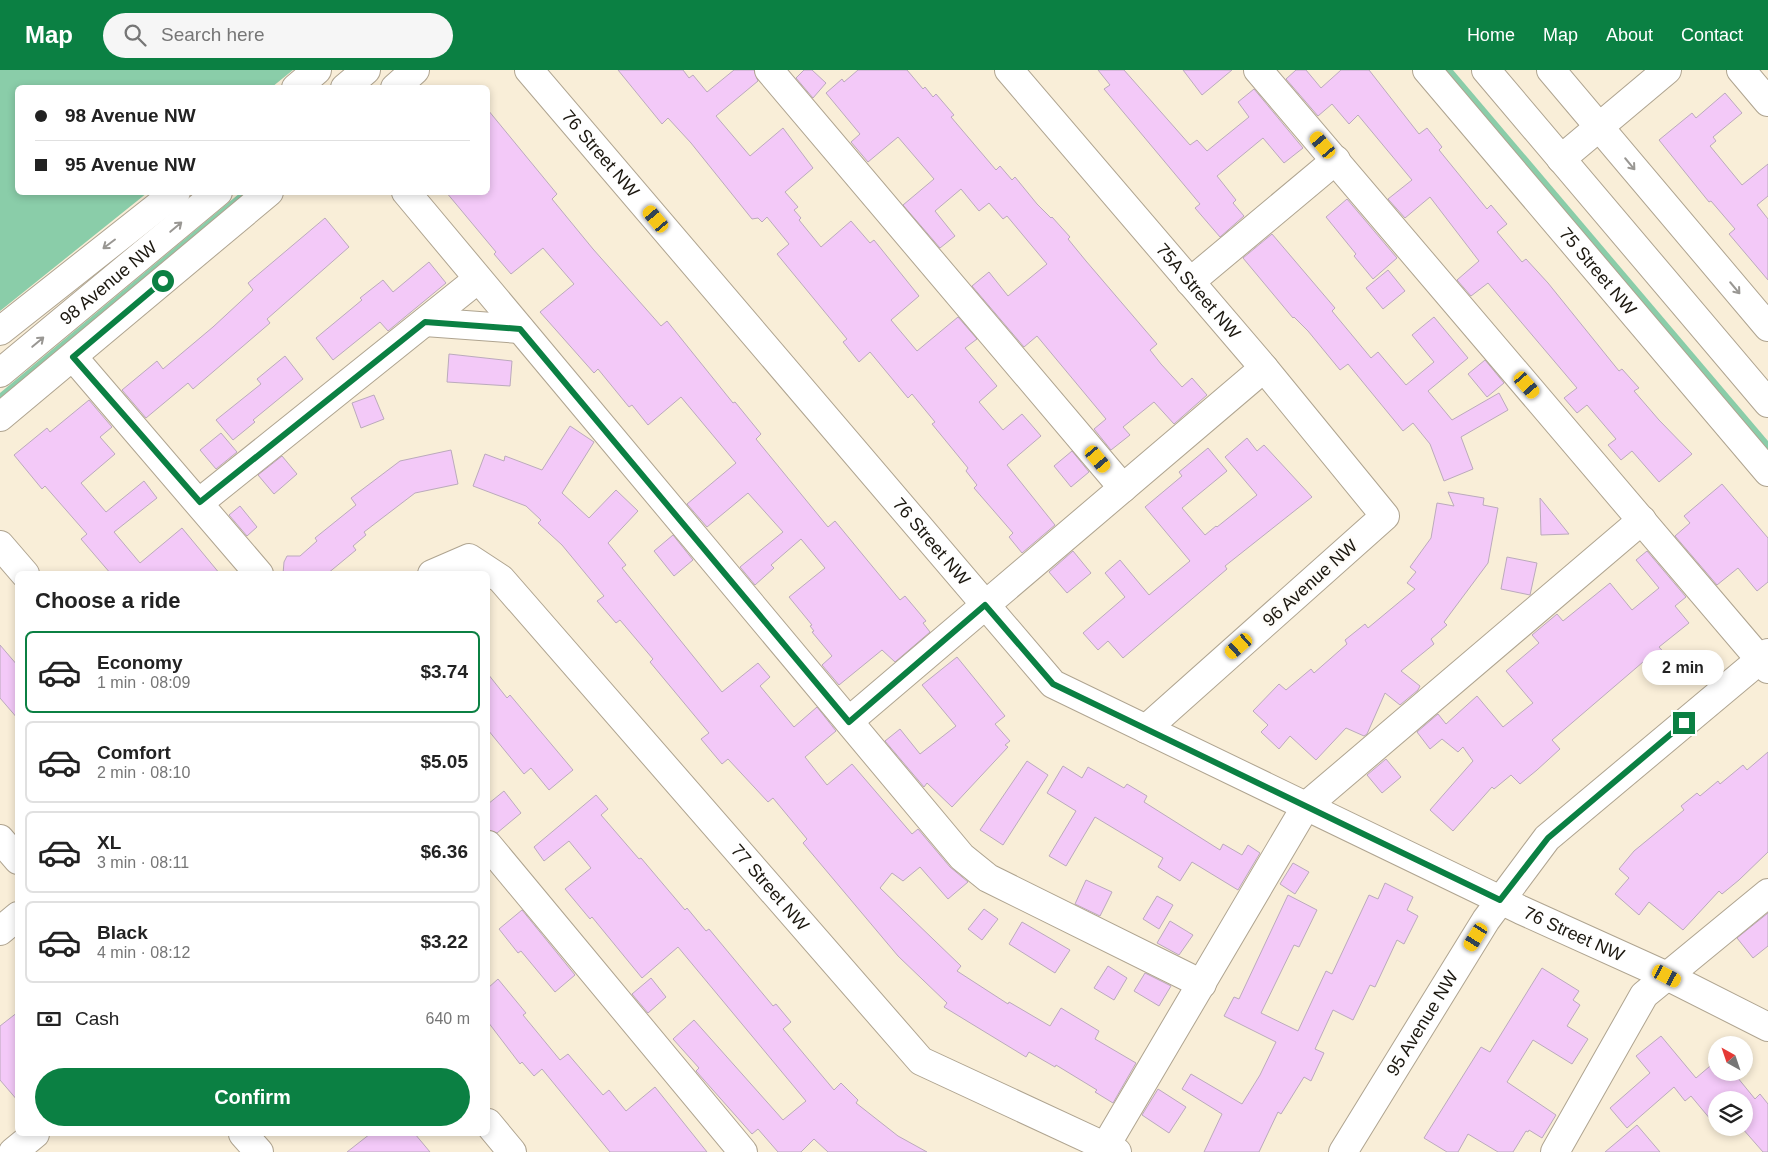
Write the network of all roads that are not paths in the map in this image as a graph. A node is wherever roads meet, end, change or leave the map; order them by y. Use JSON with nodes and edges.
{"nodes":[{"id":1,"x":316,"y":70,"type":"edge"},
{"id":2,"x":366,"y":70,"type":"edge"},
{"id":3,"x":416,"y":70,"type":"edge"},
{"id":4,"x":529,"y":70,"type":"edge"},
{"id":5,"x":769,"y":70,"type":"edge"},
{"id":6,"x":1008,"y":70,"type":"edge"},
{"id":7,"x":1258,"y":70,"type":"edge"},
{"id":8,"x":1427,"y":70,"type":"edge"},
{"id":9,"x":1486,"y":70,"type":"edge"},
{"id":10,"x":1551,"y":70,"type":"edge"},
{"id":11,"x":1668,"y":70,"type":"edge"},
{"id":12,"x":1742,"y":70,"type":"edge"},
{"id":13,"x":299,"y":85,"type":"edge"},
{"id":14,"x":348,"y":85,"type":"edge"},
{"id":15,"x":398,"y":85,"type":"edge"},
{"id":16,"x":1768,"y":102,"type":"edge"},
{"id":17,"x":1599,"y":127,"type":"junction"},
{"id":18,"x":1561,"y":159,"type":"junction"},
{"id":19,"x":1336,"y":160,"type":"junction"},
{"id":20,"x":172,"y":195,"type":"edge"},
{"id":21,"x":214,"y":195,"type":"edge"},
{"id":22,"x":265,"y":195,"type":"edge"},
{"id":23,"x":408,"y":195,"type":"edge"},
{"id":24,"x":478,"y":279,"type":"junction"},
{"id":25,"x":1190,"y":282,"type":"junction"},
{"id":26,"x":425,"y":322,"type":"junction"},
{"id":27,"x":1768,"y":327,"type":"edge"},
{"id":28,"x":520,"y":329,"type":"junction"},
{"id":29,"x":0,"y":331,"type":"edge"},
{"id":30,"x":73,"y":357,"type":"junction"},
{"id":31,"x":1264,"y":368,"type":"junction"},
{"id":32,"x":0,"y":374,"type":"edge"},
{"id":33,"x":1768,"y":403,"type":"edge"},
{"id":34,"x":0,"y":417,"type":"edge"},
{"id":35,"x":1768,"y":472,"type":"edge"},
{"id":36,"x":1123,"y":488,"type":"junction"},
{"id":37,"x":200,"y":502,"type":"junction"},
{"id":38,"x":1385,"y":516,"type":"joint"},
{"id":39,"x":1642,"y":520,"type":"junction"},
{"id":40,"x":0,"y":545,"type":"edge"},
{"id":41,"x":22,"y":571,"type":"edge"},
{"id":42,"x":257,"y":571,"type":"edge"},
{"id":43,"x":439,"y":571,"type":"edge"},
{"id":44,"x":488,"y":571,"type":"edge"},
{"id":45,"x":490,"y":572,"type":"edge"},
{"id":46,"x":985,"y":605,"type":"junction"},
{"id":47,"x":1765,"y":660,"type":"edge"},
{"id":48,"x":849,"y":722,"type":"junction"},
{"id":49,"x":1146,"y":729,"type":"junction"},
{"id":50,"x":1306,"y":806,"type":"junction"},
{"id":51,"x":0,"y":839,"type":"edge"},
{"id":52,"x":490,"y":847,"type":"edge"},
{"id":53,"x":15,"y":856,"type":"edge"},
{"id":54,"x":1768,"y":893,"type":"edge"},
{"id":55,"x":1500,"y":900,"type":"junction"},
{"id":56,"x":15,"y":918,"type":"edge"},
{"id":57,"x":0,"y":930,"type":"edge"},
{"id":58,"x":1667,"y":976,"type":"junction"},
{"id":59,"x":1202,"y":984,"type":"junction"},
{"id":60,"x":1768,"y":1027,"type":"edge"},
{"id":61,"x":490,"y":1125,"type":"edge"},
{"id":62,"x":33,"y":1136,"type":"edge"},
{"id":63,"x":245,"y":1136,"type":"edge"},
{"id":64,"x":1108,"y":1150,"type":"edge"},
{"id":65,"x":13,"y":1152,"type":"edge"},
{"id":66,"x":259,"y":1152,"type":"edge"},
{"id":67,"x":512,"y":1152,"type":"edge"},
{"id":68,"x":743,"y":1152,"type":"edge"},
{"id":69,"x":1343,"y":1152,"type":"edge"},
{"id":70,"x":1555,"y":1152,"type":"edge"}],
"edges":[{"from":1,"to":13,"type":"street"},
{"from":2,"to":14,"type":"street"},
{"from":3,"to":15,"type":"street"},
{"from":4,"to":46,"type":"street","name":"76 Street NW"},
{"from":5,"to":36,"type":"street"},
{"from":6,"to":25,"type":"street","name":"75A Street NW"},
{"from":7,"to":19,"type":"street"},
{"from":8,"to":35,"type":"street","name":"75 Street NW"},
{"from":9,"to":18,"type":"street"},
{"from":10,"to":17,"type":"street"},
{"from":11,"to":17,"type":"street"},
{"from":12,"to":16,"type":"street"},
{"from":17,"to":18,"type":"street"},
{"from":17,"to":27,"type":"street","one_way":true},
{"from":18,"to":33,"type":"street"},
{"from":19,"to":25,"type":"street"},
{"from":19,"to":39,"type":"street"},
{"from":20,"to":29,"type":"street","name":"98 Avenue NW","one_way":true},
{"from":32,"to":21,"type":"street","name":"98 Avenue NW","one_way":true},
{"from":22,"to":30,"type":"street","name":"98 Avenue NW"},
{"from":23,"to":24,"type":"street"},
{"from":24,"to":26,"type":"street"},
{"from":24,"to":28,"type":"street"},
{"from":25,"to":31,"type":"street","name":"75A Street NW"},
{"from":26,"to":28,"type":"street"},
{"from":26,"to":37,"type":"street"},
{"from":28,"to":48,"type":"street"},
{"from":30,"to":34,"type":"street","name":"98 Avenue NW"},
{"from":30,"to":37,"type":"street"},
{"from":31,"to":36,"type":"street"},
{"from":31,"to":38,"type":"street","name":"75A Street NW"},
{"from":36,"to":46,"type":"street"},
{"from":37,"to":42,"type":"street"},
{"from":38,"to":49,"type":"street","name":"96 Avenue NW"},
{"from":39,"to":47,"type":"street"},
{"from":39,"to":50,"type":"street"},
{"from":40,"to":41,"type":"street"},
{"from":43,"to":44,"type":"street","name":"77 Street NW"},
{"from":45,"to":64,"type":"street","name":"77 Street NW"},
{"from":46,"to":48,"type":"street"},
{"from":46,"to":49,"type":"street","name":"76 Street NW"},
{"from":47,"to":55,"type":"street","name":"95 Avenue NW"},
{"from":48,"to":59,"type":"street"},
{"from":49,"to":50,"type":"street","name":"76 Street NW"},
{"from":50,"to":55,"type":"street","name":"76 Street NW"},
{"from":50,"to":59,"type":"street"},
{"from":51,"to":53,"type":"street"},
{"from":52,"to":68,"type":"street"},
{"from":54,"to":58,"type":"street"},
{"from":55,"to":58,"type":"street","name":"76 Street NW"},
{"from":55,"to":69,"type":"street","name":"95 Avenue NW"},
{"from":56,"to":57,"type":"street"},
{"from":58,"to":60,"type":"street","name":"76 Street NW"},
{"from":58,"to":70,"type":"street"},
{"from":59,"to":64,"type":"street"},
{"from":61,"to":67,"type":"street"},
{"from":62,"to":65,"type":"street"},
{"from":63,"to":66,"type":"street"}]}
